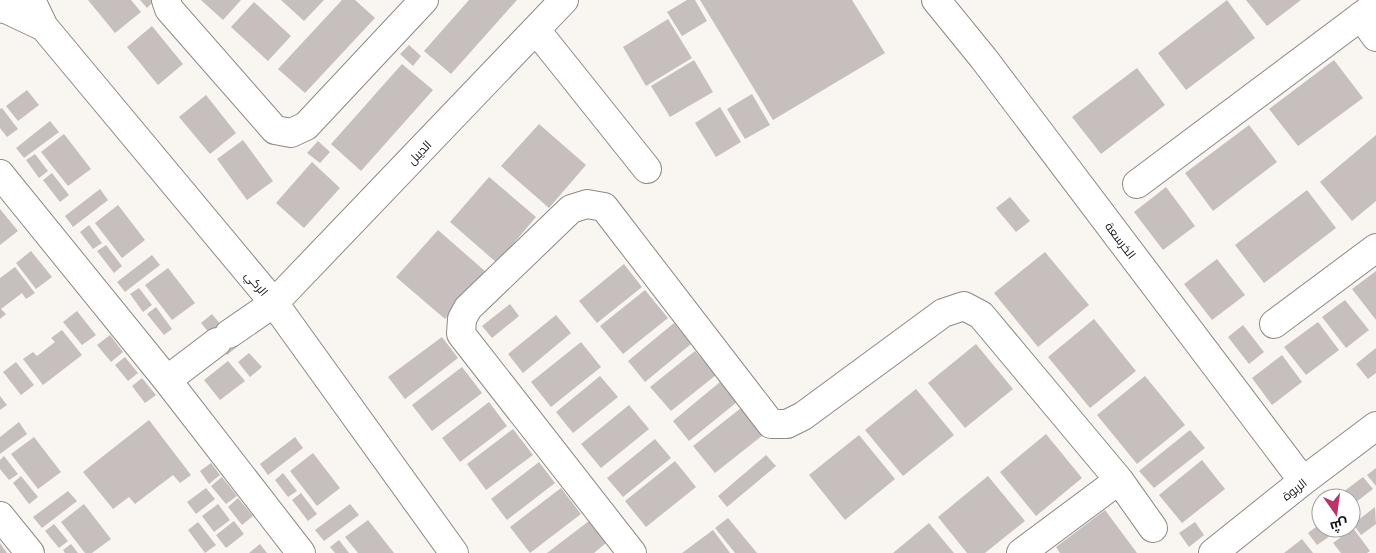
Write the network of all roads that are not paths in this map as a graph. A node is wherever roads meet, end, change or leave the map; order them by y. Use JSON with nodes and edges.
{"nodes":[{"id":1,"x":31,"y":0,"type":"edge"},
{"id":2,"x":166,"y":0,"type":"edge"},
{"id":3,"x":424,"y":0,"type":"edge"},
{"id":4,"x":564,"y":0,"type":"edge"},
{"id":5,"x":936,"y":0,"type":"edge"},
{"id":6,"x":0,"y":8,"type":"edge"},
{"id":7,"x":1371,"y":19,"type":"edge"},
{"id":8,"x":44,"y":26,"type":"junction"},
{"id":9,"x":536,"y":30,"type":"junction"},
{"id":10,"x":647,"y":168,"type":"dead end"},
{"id":11,"x":0,"y":174,"type":"edge"},
{"id":12,"x":1137,"y":184,"type":"dead end"},
{"id":13,"x":1376,"y":248,"type":"edge"},
{"id":14,"x":274,"y":303,"type":"junction"},
{"id":15,"x":1274,"y":324,"type":"dead end"},
{"id":16,"x":167,"y":380,"type":"junction"},
{"id":17,"x":1376,"y":426,"type":"edge"},
{"id":18,"x":1119,"y":480,"type":"junction"},
{"id":19,"x":1303,"y":481,"type":"junction"},
{"id":20,"x":0,"y":516,"type":"edge"},
{"id":21,"x":1153,"y":528,"type":"dead end"},
{"id":22,"x":30,"y":553,"type":"edge"},
{"id":23,"x":301,"y":553,"type":"edge"},
{"id":24,"x":454,"y":553,"type":"edge"},
{"id":25,"x":632,"y":553,"type":"edge"},
{"id":26,"x":1021,"y":553,"type":"edge"},
{"id":27,"x":1212,"y":553,"type":"edge"}],
"edges":[{"from":1,"to":8,"type":"street","name":"الركي"},
{"from":2,"to":3,"type":"street"},
{"from":4,"to":9,"type":"street","name":"الديبل"},
{"from":5,"to":19,"type":"street","name":"الخرسعة"},
{"from":6,"to":8,"type":"street","name":"الركي"},
{"from":7,"to":12,"type":"street"},
{"from":8,"to":14,"type":"street","name":"الركي"},
{"from":9,"to":10,"type":"street"},
{"from":9,"to":14,"type":"street","name":"الديبل"},
{"from":11,"to":16,"type":"street"},
{"from":13,"to":15,"type":"street"},
{"from":14,"to":16,"type":"street","name":"الديبل"},
{"from":14,"to":24,"type":"street","name":"الركي"},
{"from":16,"to":23,"type":"street"},
{"from":17,"to":19,"type":"street","name":"الربوة"},
{"from":18,"to":21,"type":"street"},
{"from":18,"to":25,"type":"street"},
{"from":18,"to":26,"type":"street"},
{"from":19,"to":27,"type":"street","name":"الربوة"},
{"from":20,"to":22,"type":"street"}]}
